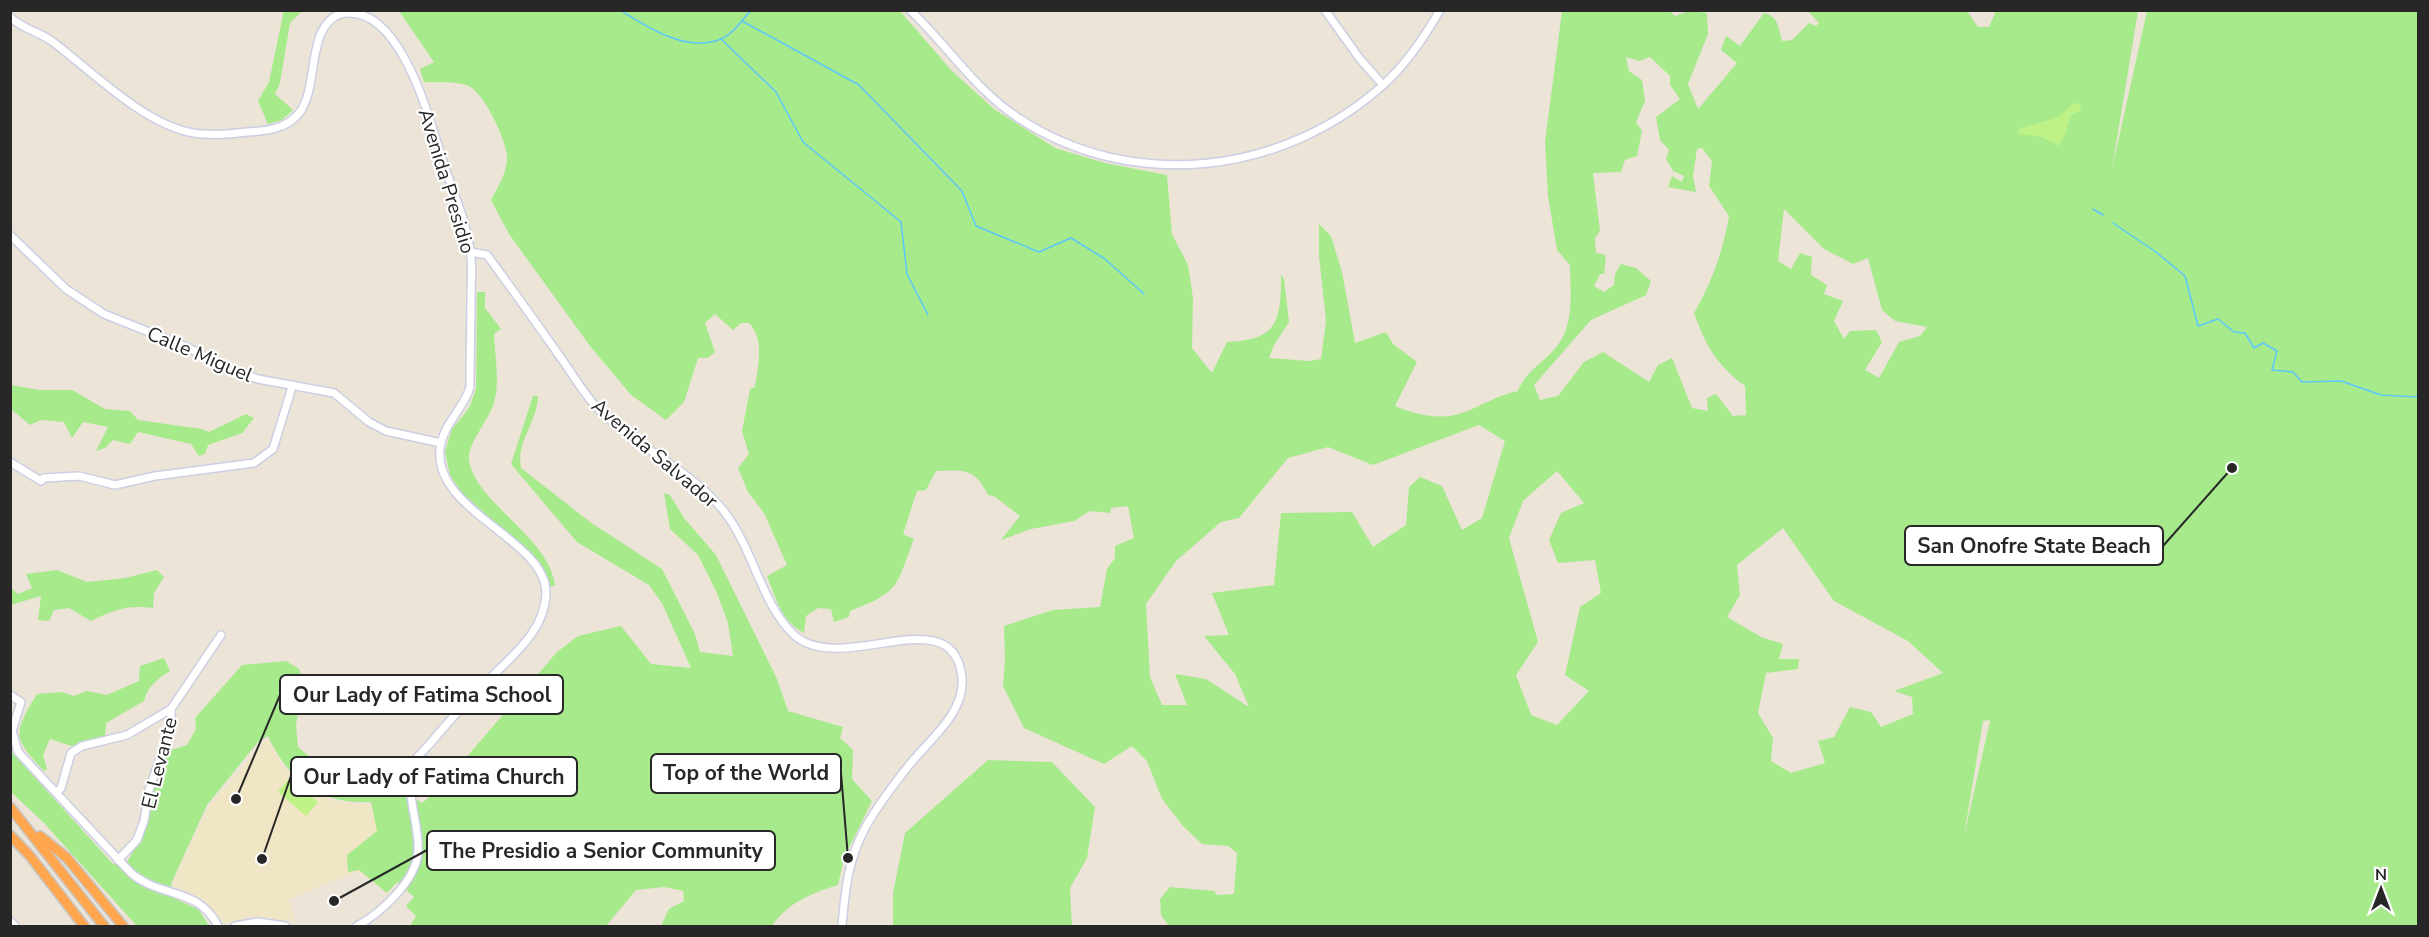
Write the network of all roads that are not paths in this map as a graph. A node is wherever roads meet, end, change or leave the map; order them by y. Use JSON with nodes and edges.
{"nodes":[{"id":1,"x":910,"y":10,"type":"edge"},
{"id":2,"x":1325,"y":10,"type":"edge"},
{"id":3,"x":1440,"y":10,"type":"edge"},
{"id":4,"x":10,"y":17,"type":"edge"},
{"id":5,"x":1383,"y":85,"type":"junction"},
{"id":6,"x":10,"y":236,"type":"edge"},
{"id":7,"x":471,"y":252,"type":"junction"},
{"id":8,"x":292,"y":387,"type":"junction"},
{"id":9,"x":441,"y":443,"type":"junction"},
{"id":10,"x":10,"y":462,"type":"edge"},
{"id":11,"x":221,"y":635,"type":"dead end"},
{"id":12,"x":10,"y":695,"type":"edge"},
{"id":13,"x":171,"y":709,"type":"junction"},
{"id":14,"x":160,"y":715,"type":"junction"},
{"id":15,"x":171,"y":722,"type":"junction"},
{"id":16,"x":12,"y":738,"type":"edge"},
{"id":17,"x":57,"y":792,"type":"junction"},
{"id":18,"x":10,"y":807,"type":"edge"},
{"id":19,"x":24,"y":821,"type":"junction"},
{"id":20,"x":10,"y":835,"type":"edge"},
{"id":21,"x":118,"y":860,"type":"junction"},
{"id":22,"x":10,"y":921,"type":"edge"},
{"id":23,"x":15,"y":927,"type":"edge"},
{"id":24,"x":84,"y":927,"type":"edge"},
{"id":25,"x":104,"y":927,"type":"edge"},
{"id":26,"x":123,"y":927,"type":"edge"},
{"id":27,"x":218,"y":927,"type":"edge"},
{"id":28,"x":235,"y":927,"type":"edge"},
{"id":29,"x":285,"y":927,"type":"edge"},
{"id":30,"x":357,"y":927,"type":"edge"},
{"id":31,"x":842,"y":927,"type":"edge"}],
"edges":[{"from":1,"to":5,"type":"street"},
{"from":2,"to":5,"type":"street"},
{"from":3,"to":5,"type":"street"},
{"from":4,"to":7,"type":"street","name":"Avenida Presidio"},
{"from":6,"to":8,"type":"street","name":"Calle Miguel"},
{"from":7,"to":9,"type":"street","name":"Avenida Presidio"},
{"from":7,"to":31,"type":"street","name":"Avenida Salvador"},
{"from":8,"to":9,"type":"street","name":"Calle Miguel"},
{"from":8,"to":10,"type":"street"},
{"from":9,"to":30,"type":"street"},
{"from":11,"to":13,"type":"street","name":"El Levante"},
{"from":12,"to":16,"type":"street"},
{"from":13,"to":14,"type":"street"},
{"from":13,"to":15,"type":"street","name":"El Levante"},
{"from":14,"to":15,"type":"street"},
{"from":14,"to":17,"type":"street"},
{"from":15,"to":21,"type":"street","name":"El Levante"},
{"from":16,"to":17,"type":"street"},
{"from":17,"to":21,"type":"street"},
{"from":18,"to":19,"type":"highway"},
{"from":19,"to":25,"type":"highway"},
{"from":19,"to":26,"type":"highway"},
{"from":20,"to":24,"type":"highway"},
{"from":21,"to":27,"type":"street"},
{"from":22,"to":23,"type":"street"},
{"from":28,"to":29,"type":"street"}]}
